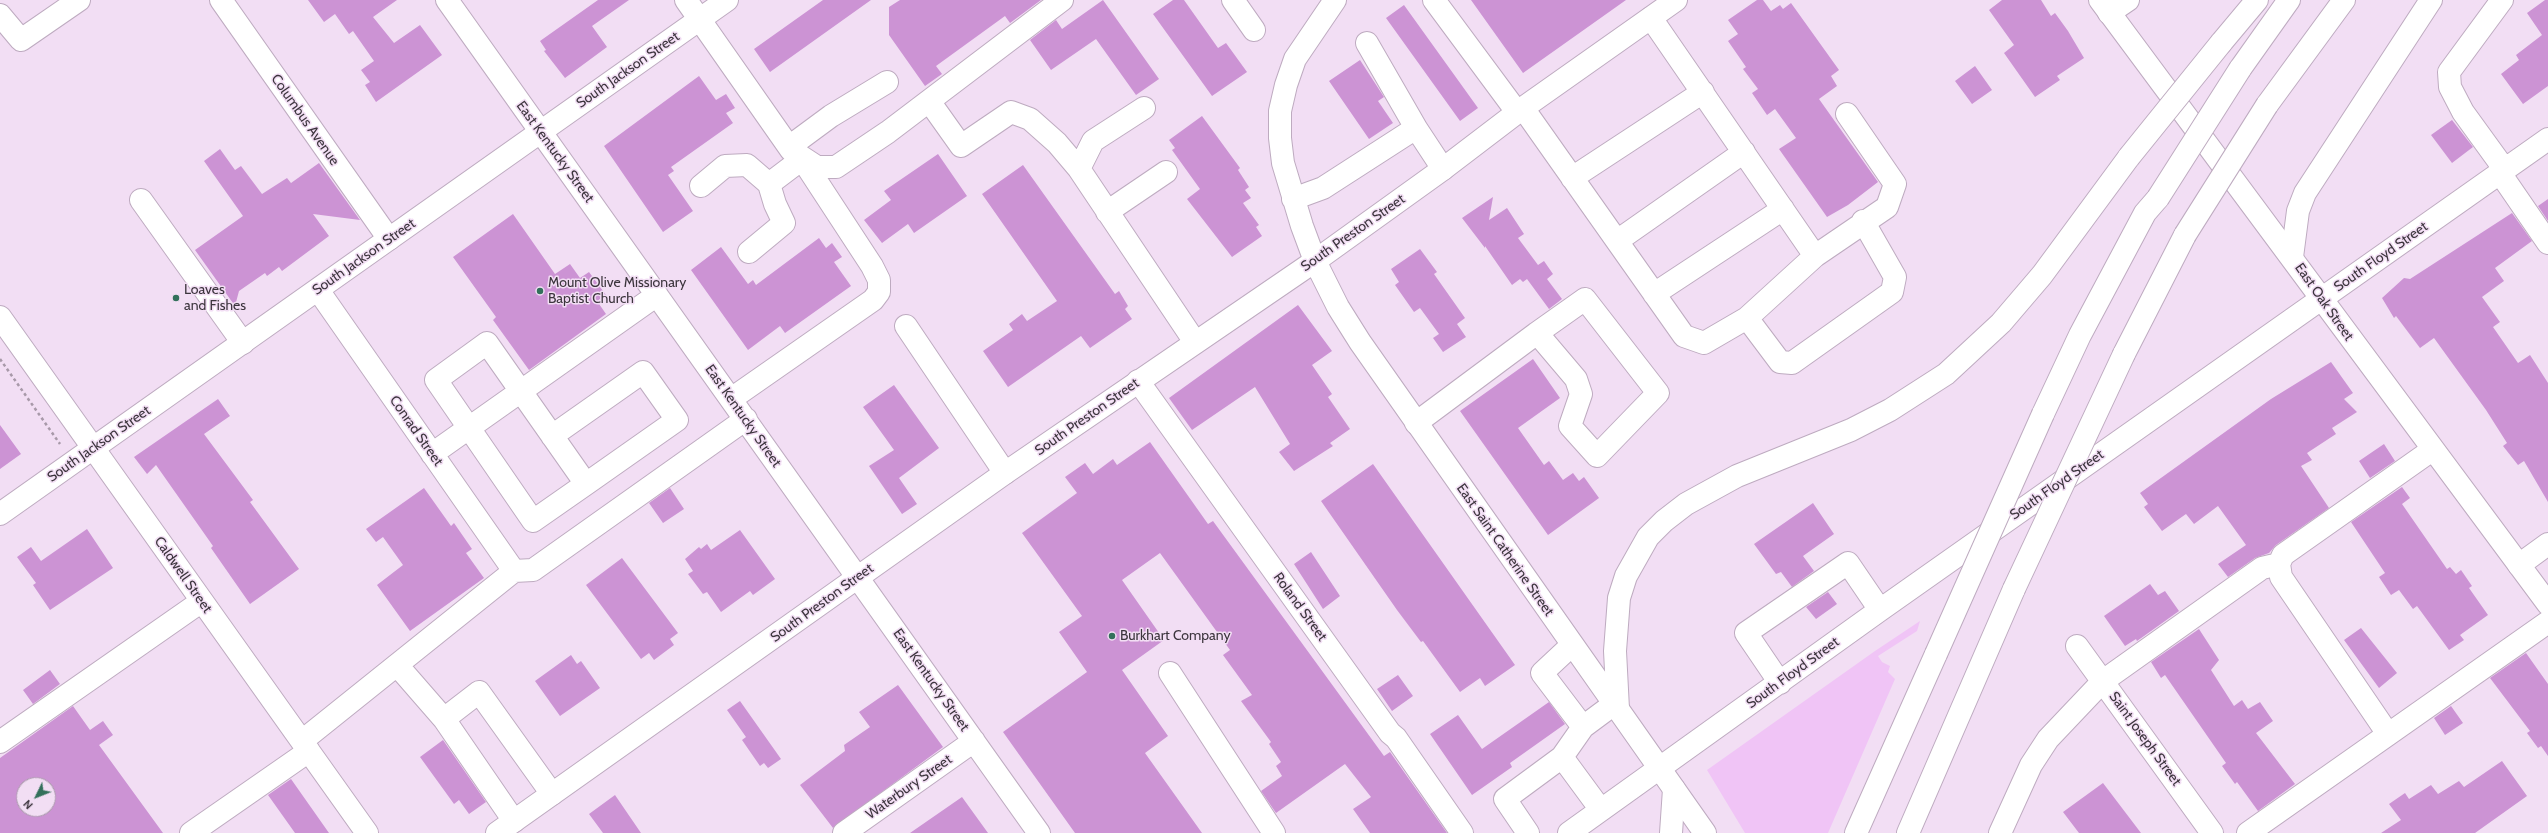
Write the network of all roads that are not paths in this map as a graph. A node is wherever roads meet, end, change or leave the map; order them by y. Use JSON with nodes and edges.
{"nodes":[{"id":1,"x":79,"y":0,"type":"edge"},
{"id":2,"x":221,"y":0,"type":"edge"},
{"id":3,"x":446,"y":0,"type":"edge"},
{"id":4,"x":686,"y":0,"type":"edge"},
{"id":5,"x":727,"y":0,"type":"edge"},
{"id":6,"x":1062,"y":0,"type":"edge"},
{"id":7,"x":1233,"y":0,"type":"edge"},
{"id":8,"x":1334,"y":0,"type":"edge"},
{"id":9,"x":1434,"y":0,"type":"edge"},
{"id":10,"x":1676,"y":0,"type":"edge"},
{"id":11,"x":2128,"y":0,"type":"edge"},
{"id":12,"x":2257,"y":0,"type":"edge"},
{"id":13,"x":2289,"y":0,"type":"edge"},
{"id":14,"x":2344,"y":0,"type":"edge"},
{"id":15,"x":2431,"y":0,"type":"edge"},
{"id":16,"x":2502,"y":0,"type":"edge"},
{"id":17,"x":2104,"y":7,"type":"edge"},
{"id":18,"x":0,"y":15,"type":"edge"},
{"id":19,"x":1651,"y":18,"type":"junction"},
{"id":20,"x":700,"y":20,"type":"junction"},
{"id":21,"x":1254,"y":30,"type":"dead end"},
{"id":22,"x":1367,"y":43,"type":"dead end"},
{"id":23,"x":887,"y":82,"type":"dead end"},
{"id":24,"x":1703,"y":92,"type":"junction"},
{"id":25,"x":929,"y":101,"type":"junction"},
{"id":26,"x":1144,"y":108,"type":"dead end"},
{"id":27,"x":1520,"y":110,"type":"junction"},
{"id":28,"x":1847,"y":114,"type":"dead end"},
{"id":29,"x":1416,"y":128,"type":"junction"},
{"id":30,"x":541,"y":132,"type":"junction"},
{"id":31,"x":2548,"y":139,"type":"edge"},
{"id":32,"x":1744,"y":152,"type":"junction"},
{"id":33,"x":795,"y":153,"type":"junction"},
{"id":34,"x":1079,"y":169,"type":"junction"},
{"id":35,"x":1443,"y":169,"type":"junction"},
{"id":36,"x":1166,"y":172,"type":"dead end"},
{"id":37,"x":2502,"y":172,"type":"junction"},
{"id":38,"x":1572,"y":178,"type":"junction"},
{"id":39,"x":769,"y":184,"type":"junction"},
{"id":40,"x":701,"y":186,"type":"dead end"},
{"id":41,"x":1293,"y":199,"type":"junction"},
{"id":42,"x":141,"y":200,"type":"dead end"},
{"id":43,"x":1783,"y":209,"type":"junction"},
{"id":44,"x":1107,"y":212,"type":"junction"},
{"id":45,"x":1863,"y":221,"type":"junction"},
{"id":46,"x":389,"y":239,"type":"junction"},
{"id":47,"x":1617,"y":241,"type":"junction"},
{"id":48,"x":2548,"y":243,"type":"edge"},
{"id":49,"x":749,"y":252,"type":"dead end"},
{"id":50,"x":1815,"y":256,"type":"junction"},
{"id":51,"x":2292,"y":257,"type":"junction"},
{"id":52,"x":1315,"y":261,"type":"junction"},
{"id":53,"x":318,"y":290,"type":"junction"},
{"id":54,"x":1654,"y":294,"type":"junction"},
{"id":55,"x":657,"y":295,"type":"junction"},
{"id":56,"x":2322,"y":298,"type":"junction"},
{"id":57,"x":0,"y":316,"type":"edge"},
{"id":58,"x":1747,"y":318,"type":"junction"},
{"id":59,"x":906,"y":326,"type":"dead end"},
{"id":60,"x":1537,"y":333,"type":"junction"},
{"id":61,"x":1195,"y":342,"type":"junction"},
{"id":62,"x":243,"y":343,"type":"junction"},
{"id":63,"x":1138,"y":381,"type":"junction"},
{"id":64,"x":521,"y":391,"type":"junction"},
{"id":65,"x":731,"y":399,"type":"junction"},
{"id":66,"x":746,"y":419,"type":"junction"},
{"id":67,"x":1416,"y":423,"type":"junction"},
{"id":68,"x":470,"y":427,"type":"junction"},
{"id":69,"x":552,"y":436,"type":"junction"},
{"id":70,"x":94,"y":448,"type":"junction"},
{"id":71,"x":2432,"y":450,"type":"junction"},
{"id":72,"x":432,"y":454,"type":"junction"},
{"id":73,"x":1005,"y":473,"type":"junction"},
{"id":74,"x":586,"y":484,"type":"junction"},
{"id":75,"x":0,"y":514,"type":"edge"},
{"id":76,"x":2548,"y":544,"type":"edge"},
{"id":77,"x":2279,"y":564,"type":"junction"},
{"id":78,"x":2519,"y":565,"type":"junction"},
{"id":79,"x":514,"y":571,"type":"junction"},
{"id":80,"x":858,"y":578,"type":"junction"},
{"id":81,"x":202,"y":601,"type":"junction"},
{"id":82,"x":2548,"y":604,"type":"edge"},
{"id":83,"x":1880,"y":610,"type":"junction"},
{"id":84,"x":2548,"y":622,"type":"edge"},
{"id":85,"x":1572,"y":645,"type":"junction"},
{"id":86,"x":2077,"y":646,"type":"dead end"},
{"id":87,"x":397,"y":666,"type":"junction"},
{"id":88,"x":1170,"y":673,"type":"dead end"},
{"id":89,"x":2103,"y":681,"type":"junction"},
{"id":90,"x":1780,"y":683,"type":"junction"},
{"id":91,"x":1616,"y":707,"type":"junction"},
{"id":92,"x":444,"y":719,"type":"junction"},
{"id":93,"x":1583,"y":726,"type":"junction"},
{"id":94,"x":2388,"y":734,"type":"junction"},
{"id":95,"x":974,"y":741,"type":"junction"},
{"id":96,"x":0,"y":742,"type":"edge"},
{"id":97,"x":305,"y":746,"type":"junction"},
{"id":98,"x":1562,"y":757,"type":"junction"},
{"id":99,"x":1659,"y":769,"type":"junction"},
{"id":100,"x":1674,"y":789,"type":"junction"},
{"id":101,"x":552,"y":794,"type":"junction"},
{"id":102,"x":1602,"y":810,"type":"junction"},
{"id":103,"x":505,"y":827,"type":"edge"},
{"id":104,"x":191,"y":833,"type":"edge"},
{"id":105,"x":366,"y":833,"type":"edge"},
{"id":106,"x":844,"y":833,"type":"edge"},
{"id":107,"x":1039,"y":833,"type":"edge"},
{"id":108,"x":1274,"y":833,"type":"edge"},
{"id":109,"x":1462,"y":833,"type":"edge"},
{"id":110,"x":1528,"y":833,"type":"edge"},
{"id":111,"x":1568,"y":833,"type":"edge"},
{"id":112,"x":1672,"y":833,"type":"edge"},
{"id":113,"x":1705,"y":833,"type":"edge"},
{"id":114,"x":1856,"y":833,"type":"edge"},
{"id":115,"x":1908,"y":833,"type":"edge"},
{"id":116,"x":2000,"y":833,"type":"edge"},
{"id":117,"x":2212,"y":833,"type":"edge"},
{"id":118,"x":2248,"y":833,"type":"edge"}],
"edges":[{"from":1,"to":18,"type":"main road"},
{"from":2,"to":46,"type":"main road","name":"Columbus Avenue"},
{"from":3,"to":30,"type":"main road","name":"East Kentucky Street"},
{"from":4,"to":20,"type":"main road"},
{"from":5,"to":20,"type":"main road","name":"South Jackson Street"},
{"from":6,"to":25,"type":"main road"},
{"from":7,"to":21,"type":"main road"},
{"from":8,"to":41,"type":"main road","name":"East Saint Catherine Street"},
{"from":9,"to":27,"type":"main road"},
{"from":10,"to":19,"type":"main road","name":"South Preston Street"},
{"from":11,"to":17,"type":"main road"},
{"from":12,"to":91,"type":"main road","bridge":true},
{"from":13,"to":114,"type":"main road","bridge":true},
{"from":14,"to":115,"type":"main road","bridge":true},
{"from":15,"to":51,"type":"main road"},
{"from":16,"to":37,"type":"main road"},
{"from":17,"to":51,"type":"main road","name":"East Oak Street"},
{"from":19,"to":24,"type":"main road"},
{"from":19,"to":27,"type":"main road","name":"South Preston Street"},
{"from":20,"to":30,"type":"main road","name":"South Jackson Street"},
{"from":20,"to":33,"type":"main road"},
{"from":22,"to":29,"type":"main road"},
{"from":23,"to":33,"type":"main road"},
{"from":24,"to":32,"type":"main road"},
{"from":24,"to":38,"type":"main road"},
{"from":25,"to":33,"type":"main road"},
{"from":25,"to":34,"type":"main road"},
{"from":26,"to":34,"type":"main road"},
{"from":27,"to":35,"type":"main road","name":"South Preston Street"},
{"from":27,"to":38,"type":"main road"},
{"from":28,"to":45,"type":"main road"},
{"from":29,"to":35,"type":"main road"},
{"from":29,"to":41,"type":"main road"},
{"from":30,"to":46,"type":"main road","name":"South Jackson Street"},
{"from":30,"to":55,"type":"main road","name":"East Kentucky Street"},
{"from":31,"to":37,"type":"main road","name":"South Floyd Street"},
{"from":32,"to":43,"type":"main road"},
{"from":32,"to":47,"type":"main road"},
{"from":33,"to":39,"type":"main road"},
{"from":33,"to":65,"type":"main road"},
{"from":34,"to":44,"type":"main road"},
{"from":35,"to":52,"type":"main road","name":"South Preston Street"},
{"from":36,"to":44,"type":"main road"},
{"from":37,"to":48,"type":"main road"},
{"from":37,"to":56,"type":"main road","name":"South Floyd Street"},
{"from":38,"to":47,"type":"main road"},
{"from":39,"to":40,"type":"main road"},
{"from":39,"to":49,"type":"main road"},
{"from":41,"to":52,"type":"main road","name":"East Saint Catherine Street"},
{"from":42,"to":62,"type":"main road"},
{"from":43,"to":50,"type":"main road"},
{"from":43,"to":54,"type":"main road"},
{"from":44,"to":61,"type":"main road"},
{"from":45,"to":50,"type":"main road"},
{"from":45,"to":58,"type":"main road"},
{"from":46,"to":53,"type":"main road","name":"South Jackson Street"},
{"from":47,"to":54,"type":"main road"},
{"from":50,"to":58,"type":"main road"},
{"from":51,"to":56,"type":"main road","name":"East Oak Street"},
{"from":52,"to":61,"type":"main road","name":"South Preston Street"},
{"from":52,"to":67,"type":"main road","name":"East Saint Catherine Street"},
{"from":53,"to":62,"type":"main road","name":"South Jackson Street"},
{"from":53,"to":72,"type":"main road","name":"Conrad Street"},
{"from":54,"to":58,"type":"main road"},
{"from":55,"to":64,"type":"main road"},
{"from":55,"to":65,"type":"main road","name":"East Kentucky Street"},
{"from":56,"to":71,"type":"main road","name":"East Oak Street"},
{"from":56,"to":83,"type":"main road","name":"South Floyd Street"},
{"from":57,"to":70,"type":"main road","name":"Caldwell Street"},
{"from":59,"to":73,"type":"main road"},
{"from":60,"to":60,"type":"main road"},
{"from":60,"to":67,"type":"main road"},
{"from":61,"to":63,"type":"main road","name":"South Preston Street"},
{"from":62,"to":70,"type":"main road","name":"South Jackson Street"},
{"from":63,"to":73,"type":"main road","name":"South Preston Street"},
{"from":63,"to":109,"type":"main road","name":"Roland Street"},
{"from":64,"to":68,"type":"main road"},
{"from":64,"to":68,"type":"main road"},
{"from":64,"to":69,"type":"main road"},
{"from":65,"to":66,"type":"main road","name":"East Kentucky Street"},
{"from":66,"to":79,"type":"main road"},
{"from":66,"to":80,"type":"main road","name":"East Kentucky Street"},
{"from":67,"to":85,"type":"main road","name":"East Saint Catherine Street"},
{"from":68,"to":72,"type":"main road"},
{"from":68,"to":74,"type":"main road"},
{"from":69,"to":74,"type":"main road"},
{"from":69,"to":74,"type":"main road"},
{"from":70,"to":75,"type":"main road","name":"South Jackson Street"},
{"from":70,"to":81,"type":"main road","name":"Caldwell Street"},
{"from":71,"to":77,"type":"main road"},
{"from":71,"to":78,"type":"main road","name":"East Oak Street"},
{"from":72,"to":79,"type":"main road","name":"Conrad Street"},
{"from":73,"to":80,"type":"main road","name":"South Preston Street"},
{"from":76,"to":78,"type":"main road"},
{"from":77,"to":89,"type":"main road"},
{"from":77,"to":94,"type":"main road"},
{"from":78,"to":82,"type":"main road","name":"East Oak Street"},
{"from":79,"to":87,"type":"main road"},
{"from":80,"to":95,"type":"main road","name":"East Kentucky Street"},
{"from":80,"to":101,"type":"main road","name":"South Preston Street"},
{"from":81,"to":96,"type":"main road"},
{"from":81,"to":97,"type":"main road","name":"Caldwell Street"},
{"from":83,"to":90,"type":"main road","name":"South Floyd Street"},
{"from":83,"to":90,"type":"main road"},
{"from":84,"to":94,"type":"main road"},
{"from":85,"to":91,"type":"main road","name":"East Saint Catherine Street"},
{"from":85,"to":93,"type":"main road"},
{"from":86,"to":89,"type":"main road","name":"Saint Joseph Street"},
{"from":87,"to":92,"type":"main road"},
{"from":87,"to":97,"type":"main road"},
{"from":88,"to":108,"type":"main road"},
{"from":89,"to":116,"type":"main road"},
{"from":89,"to":117,"type":"main road","name":"Saint Joseph Street"},
{"from":90,"to":99,"type":"main road","name":"South Floyd Street"},
{"from":91,"to":93,"type":"main road"},
{"from":91,"to":99,"type":"main road","name":"East Saint Catherine Street"},
{"from":92,"to":101,"type":"main road"},
{"from":92,"to":103,"type":"main road"},
{"from":93,"to":98,"type":"main road"},
{"from":94,"to":118,"type":"main road"},
{"from":95,"to":106,"type":"main road","name":"Waterbury Street"},
{"from":95,"to":107,"type":"main road","name":"East Kentucky Street"},
{"from":97,"to":104,"type":"main road"},
{"from":97,"to":105,"type":"main road","name":"Caldwell Street"},
{"from":98,"to":102,"type":"main road"},
{"from":98,"to":110,"type":"main road"},
{"from":99,"to":100,"type":"main road","name":"East Saint Catherine Street"},
{"from":99,"to":102,"type":"main road","name":"South Floyd Street"},
{"from":100,"to":112,"type":"main road"},
{"from":100,"to":113,"type":"main road","name":"East Saint Catherine Street"},
{"from":101,"to":103,"type":"main road","name":"South Preston Street"},
{"from":102,"to":111,"type":"main road","name":"South Floyd Street"}]}
